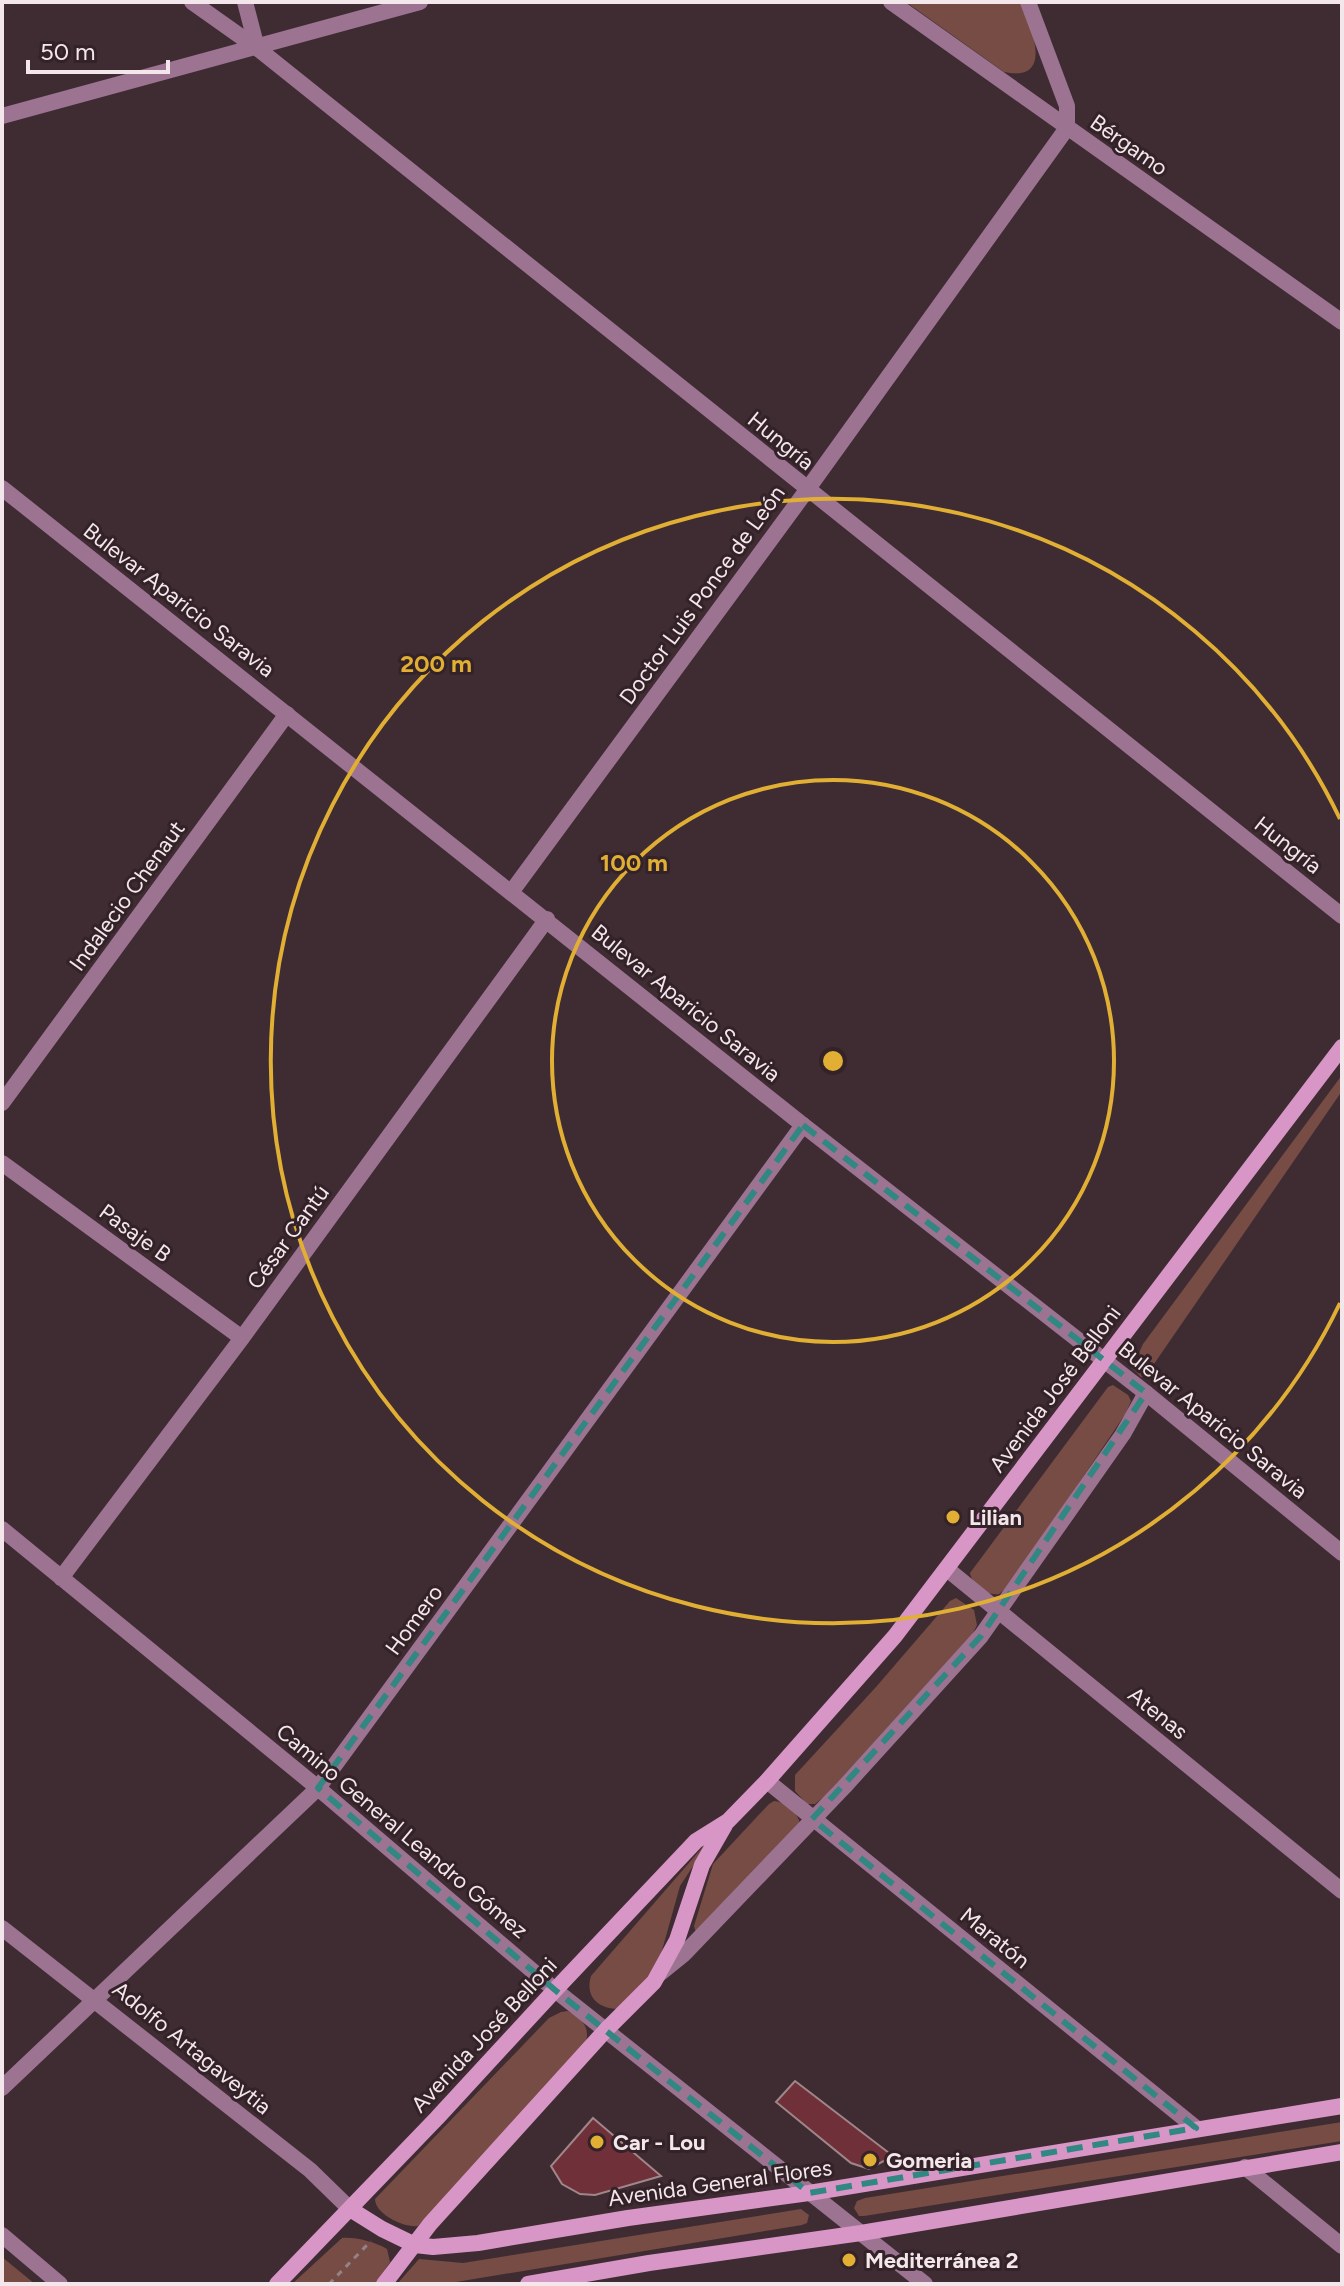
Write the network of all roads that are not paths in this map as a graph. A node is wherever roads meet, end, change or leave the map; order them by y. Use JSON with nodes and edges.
{"nodes":[{"id":1,"x":192,"y":2,"type":"edge"},
{"id":2,"x":245,"y":2,"type":"edge"},
{"id":3,"x":420,"y":2,"type":"edge"},
{"id":4,"x":891,"y":2,"type":"edge"},
{"id":5,"x":1028,"y":2,"type":"edge"},
{"id":6,"x":257,"y":48,"type":"junction"},
{"id":7,"x":2,"y":116,"type":"edge"},
{"id":8,"x":1067,"y":128,"type":"junction"},
{"id":9,"x":1342,"y":322,"type":"edge"},
{"id":10,"x":2,"y":488,"type":"edge"},
{"id":11,"x":807,"y":490,"type":"junction"},
{"id":12,"x":287,"y":714,"type":"junction"},
{"id":13,"x":512,"y":891,"type":"junction"},
{"id":14,"x":1342,"y":916,"type":"edge"},
{"id":15,"x":547,"y":919,"type":"junction"},
{"id":16,"x":1342,"y":1047,"type":"edge"},
{"id":17,"x":2,"y":1103,"type":"edge"},
{"id":18,"x":803,"y":1125,"type":"junction"},
{"id":19,"x":2,"y":1163,"type":"edge"},
{"id":20,"x":242,"y":1338,"type":"junction"},
{"id":21,"x":1104,"y":1361,"type":"junction"},
{"id":22,"x":1146,"y":1393,"type":"junction"},
{"id":23,"x":2,"y":1529,"type":"edge"},
{"id":24,"x":1340,"y":1547,"type":"edge"},
{"id":25,"x":947,"y":1569,"type":"junction"},
{"id":26,"x":61,"y":1578,"type":"junction"},
{"id":27,"x":1000,"y":1611,"type":"junction"},
{"id":28,"x":767,"y":1781,"type":"junction"},
{"id":29,"x":318,"y":1788,"type":"junction"},
{"id":30,"x":812,"y":1819,"type":"junction"},
{"id":31,"x":728,"y":1821,"type":"junction"},
{"id":32,"x":1342,"y":1891,"type":"edge"},
{"id":33,"x":2,"y":1928,"type":"edge"},
{"id":34,"x":658,"y":1976,"type":"junction"},
{"id":35,"x":555,"y":1990,"type":"junction"},
{"id":36,"x":95,"y":1999,"type":"junction"},
{"id":37,"x":605,"y":2031,"type":"junction"},
{"id":38,"x":2,"y":2088,"type":"edge"},
{"id":39,"x":1342,"y":2106,"type":"edge"},
{"id":40,"x":1196,"y":2128,"type":"junction"},
{"id":41,"x":1342,"y":2152,"type":"edge"},
{"id":42,"x":1245,"y":2167,"type":"junction"},
{"id":43,"x":809,"y":2193,"type":"junction"},
{"id":44,"x":350,"y":2209,"type":"junction"},
{"id":45,"x":861,"y":2233,"type":"junction"},
{"id":46,"x":2,"y":2235,"type":"edge"},
{"id":47,"x":415,"y":2245,"type":"junction"},
{"id":48,"x":1342,"y":2246,"type":"edge"},
{"id":49,"x":60,"y":2284,"type":"edge"},
{"id":50,"x":277,"y":2284,"type":"edge"},
{"id":51,"x":384,"y":2284,"type":"edge"},
{"id":52,"x":528,"y":2284,"type":"edge"},
{"id":53,"x":925,"y":2284,"type":"edge"}],
"edges":[{"from":1,"to":6,"type":"street","name":"Hungría"},
{"from":2,"to":6,"type":"street"},
{"from":3,"to":6,"type":"street"},
{"from":4,"to":8,"type":"street","name":"Bérgamo"},
{"from":5,"to":8,"type":"street"},
{"from":6,"to":7,"type":"street"},
{"from":6,"to":11,"type":"street","name":"Hungría"},
{"from":8,"to":9,"type":"street","name":"Bérgamo"},
{"from":8,"to":11,"type":"street","name":"Doctor Luis Ponce de León"},
{"from":10,"to":12,"type":"street","name":"Bulevar Aparicio Saravia"},
{"from":11,"to":13,"type":"street","name":"Doctor Luis Ponce de León"},
{"from":11,"to":14,"type":"street","name":"Hungría"},
{"from":12,"to":13,"type":"street","name":"Bulevar Aparicio Saravia"},
{"from":12,"to":17,"type":"street","name":"Indalecio Chenaut"},
{"from":13,"to":15,"type":"street","name":"Bulevar Aparicio Saravia"},
{"from":15,"to":18,"type":"street","name":"Bulevar Aparicio Saravia"},
{"from":15,"to":20,"type":"street","name":"César Cantú"},
{"from":16,"to":21,"type":"main road","name":"Avenida José Belloni"},
{"from":18,"to":21,"type":"street","name":"Bulevar Aparicio Saravia"},
{"from":18,"to":29,"type":"street","name":"Homero"},
{"from":19,"to":20,"type":"street","name":"Pasaje B"},
{"from":20,"to":26,"type":"street","name":"César Cantú"},
{"from":21,"to":22,"type":"street","name":"Bulevar Aparicio Saravia"},
{"from":21,"to":25,"type":"main road","name":"Avenida José Belloni"},
{"from":22,"to":24,"type":"street","name":"Bulevar Aparicio Saravia"},
{"from":22,"to":27,"type":"street","name":"Avenida José Belloni"},
{"from":23,"to":26,"type":"street","name":"Camino General Leandro Gómez"},
{"from":25,"to":27,"type":"street","name":"Atenas"},
{"from":25,"to":28,"type":"main road","name":"Avenida José Belloni"},
{"from":26,"to":29,"type":"street","name":"Camino General Leandro Gómez"},
{"from":27,"to":30,"type":"street","name":"Avenida José Belloni"},
{"from":27,"to":32,"type":"street","name":"Atenas"},
{"from":28,"to":30,"type":"street","name":"Maratón"},
{"from":28,"to":31,"type":"main road","name":"Avenida José Belloni"},
{"from":29,"to":35,"type":"street","name":"Camino General Leandro Gómez"},
{"from":29,"to":36,"type":"street","name":"Homero"},
{"from":30,"to":34,"type":"street","name":"Avenida José Belloni"},
{"from":30,"to":40,"type":"street","name":"Maratón"},
{"from":31,"to":34,"type":"main road","name":"Avenida José Belloni"},
{"from":31,"to":35,"type":"main road","name":"Avenida José Belloni"},
{"from":33,"to":36,"type":"street","name":"Adolfo Artagaveytia"},
{"from":34,"to":37,"type":"main road","name":"Avenida José Belloni"},
{"from":35,"to":37,"type":"street","name":"Camino General Leandro Gómez"},
{"from":35,"to":44,"type":"main road","name":"Avenida José Belloni"},
{"from":36,"to":38,"type":"street","name":"Homero"},
{"from":36,"to":44,"type":"street","name":"Adolfo Artagaveytia"},
{"from":37,"to":43,"type":"street","name":"Camino General Leandro Gómez"},
{"from":37,"to":47,"type":"main road","name":"Avenida José Belloni"},
{"from":39,"to":40,"type":"main road","name":"Avenida General Flores"},
{"from":40,"to":43,"type":"main road","name":"Avenida General Flores"},
{"from":41,"to":42,"type":"main road"},
{"from":42,"to":45,"type":"main road"},
{"from":42,"to":48,"type":"street"},
{"from":43,"to":45,"type":"street","name":"Camino General Leandro Gómez"},
{"from":43,"to":47,"type":"main road","name":"Avenida General Flores"},
{"from":44,"to":47,"type":"main road","name":"Avenida General Flores"},
{"from":44,"to":50,"type":"main road","name":"Avenida José Belloni"},
{"from":45,"to":52,"type":"main road"},
{"from":45,"to":53,"type":"street","name":"Camino General Leandro Gómez"},
{"from":46,"to":49,"type":"street"},
{"from":47,"to":51,"type":"main road","name":"Avenida José Belloni"}]}
